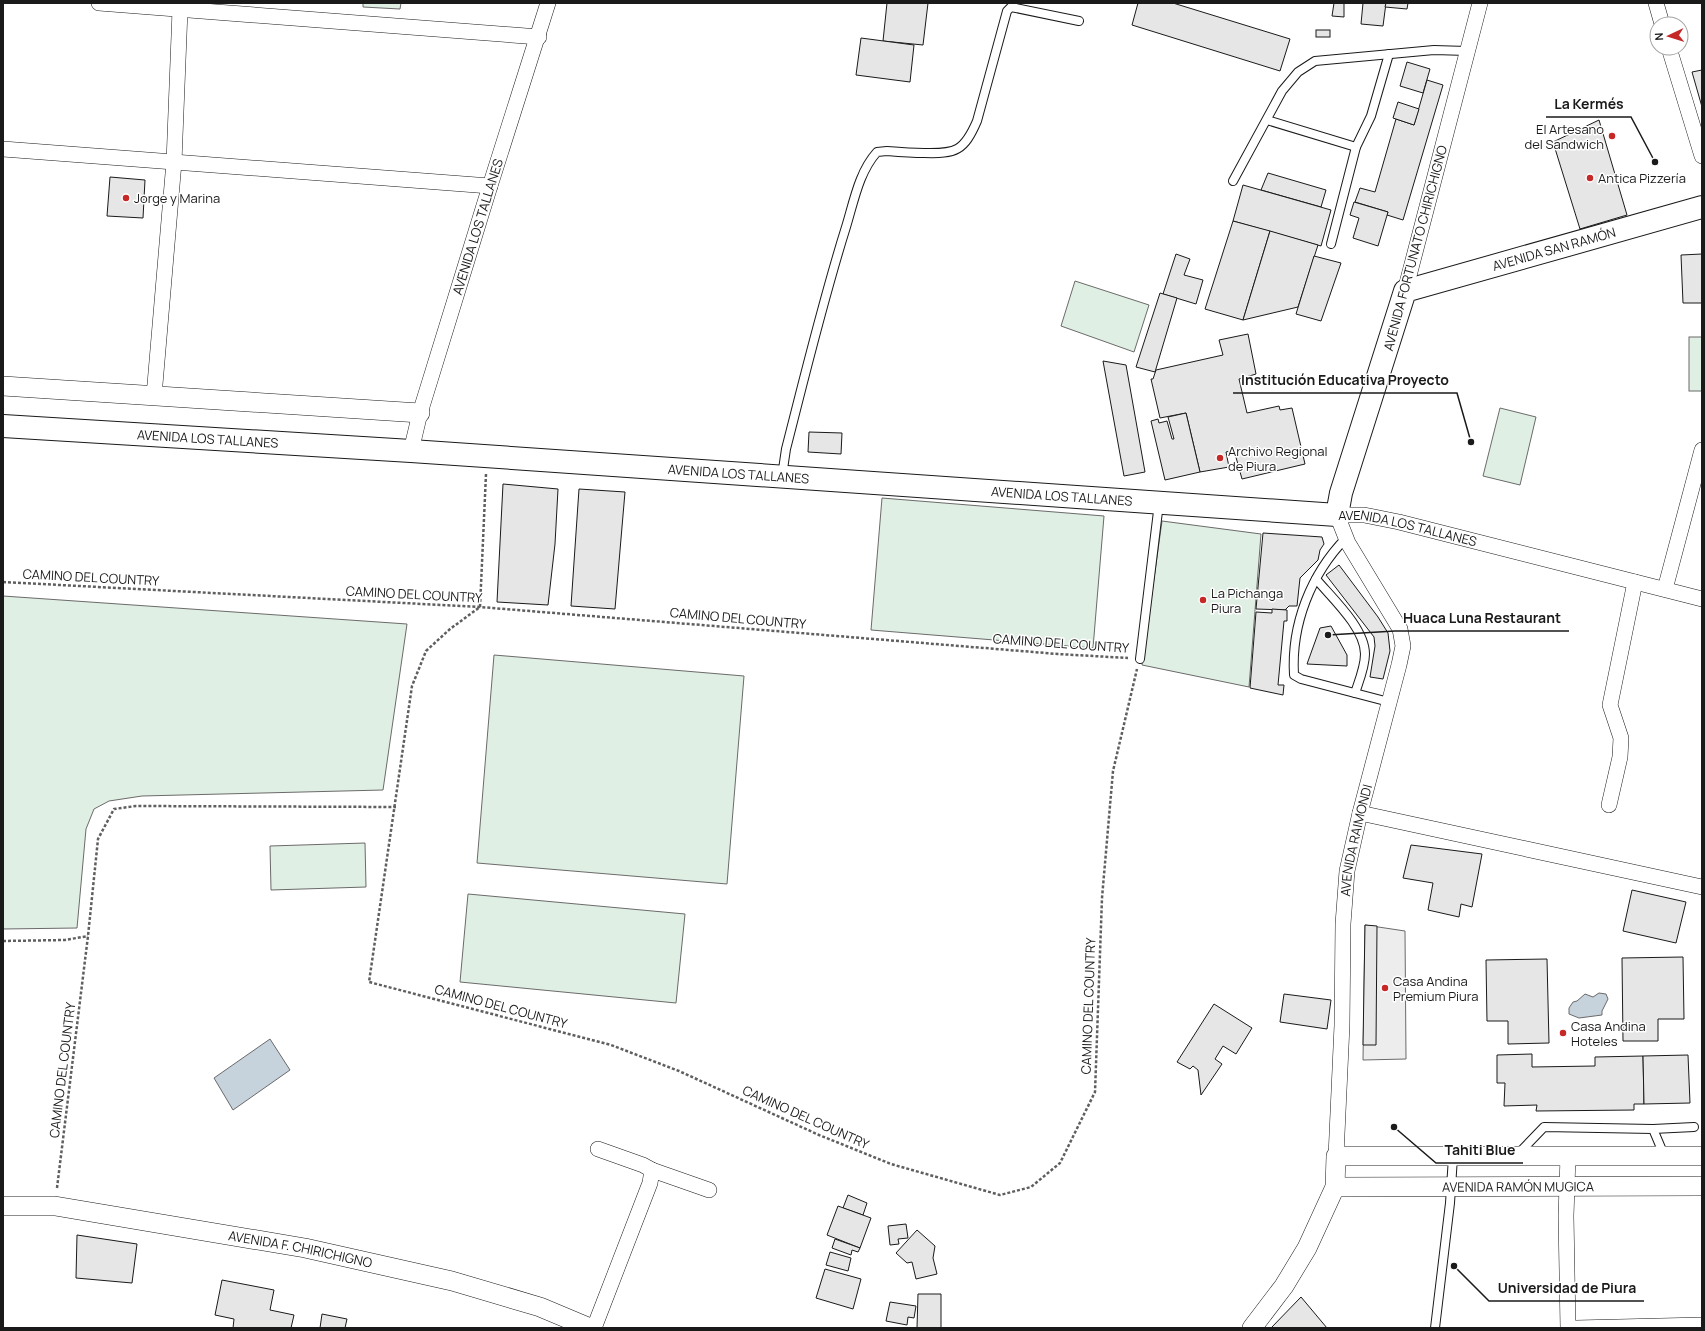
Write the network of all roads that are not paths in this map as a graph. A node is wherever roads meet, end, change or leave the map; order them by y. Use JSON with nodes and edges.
{"nodes":[{"id":1,"x":99,"y":3,"type":"edge"},
{"id":2,"x":548,"y":3,"type":"edge"},
{"id":3,"x":1480,"y":3,"type":"edge"},
{"id":4,"x":1656,"y":3,"type":"edge"},
{"id":5,"x":180,"y":10,"type":"junction"},
{"id":6,"x":1660,"y":16,"type":"edge"},
{"id":7,"x":1080,"y":21,"type":"dead end"},
{"id":8,"x":539,"y":37,"type":"junction"},
{"id":9,"x":1467,"y":51,"type":"junction"},
{"id":10,"x":1389,"y":54,"type":"junction"},
{"id":11,"x":1671,"y":56,"type":"edge"},
{"id":12,"x":1267,"y":120,"type":"junction"},
{"id":13,"x":1356,"y":147,"type":"junction"},
{"id":14,"x":3,"y":149,"type":"edge"},
{"id":15,"x":1702,"y":156,"type":"edge"},
{"id":16,"x":174,"y":162,"type":"junction"},
{"id":17,"x":1233,"y":181,"type":"dead end"},
{"id":18,"x":490,"y":186,"type":"junction"},
{"id":19,"x":1702,"y":207,"type":"edge"},
{"id":20,"x":1331,"y":244,"type":"dead end"},
{"id":21,"x":1405,"y":291,"type":"junction"},
{"id":22,"x":3,"y":386,"type":"edge"},
{"id":23,"x":154,"y":396,"type":"junction"},
{"id":24,"x":420,"y":414,"type":"junction"},
{"id":25,"x":3,"y":426,"type":"edge"},
{"id":26,"x":1702,"y":450,"type":"edge"},
{"id":27,"x":412,"y":451,"type":"junction"},
{"id":28,"x":781,"y":476,"type":"junction"},
{"id":29,"x":1159,"y":502,"type":"junction"},
{"id":30,"x":1337,"y":515,"type":"junction"},
{"id":31,"x":1346,"y":538,"type":"junction"},
{"id":32,"x":1316,"y":579,"type":"junction"},
{"id":33,"x":1635,"y":582,"type":"junction"},
{"id":34,"x":1665,"y":589,"type":"junction"},
{"id":35,"x":1702,"y":599,"type":"edge"},
{"id":36,"x":1140,"y":659,"type":"road end"},
{"id":37,"x":1355,"y":693,"type":"junction"},
{"id":38,"x":1389,"y":702,"type":"junction"},
{"id":39,"x":1609,"y":805,"type":"dead end"},
{"id":40,"x":1360,"y":813,"type":"junction"},
{"id":41,"x":1702,"y":887,"type":"edge"},
{"id":42,"x":1694,"y":1127,"type":"dead end"},
{"id":43,"x":1653,"y":1128,"type":"junction"},
{"id":44,"x":598,"y":1149,"type":"dead end"},
{"id":45,"x":1336,"y":1156,"type":"junction"},
{"id":46,"x":1516,"y":1156,"type":"junction"},
{"id":47,"x":1568,"y":1156,"type":"junction"},
{"id":48,"x":1665,"y":1156,"type":"junction"},
{"id":49,"x":1702,"y":1156,"type":"edge"},
{"id":50,"x":1453,"y":1157,"type":"junction"},
{"id":51,"x":652,"y":1170,"type":"junction"},
{"id":52,"x":1452,"y":1186,"type":"junction"},
{"id":53,"x":1568,"y":1186,"type":"junction"},
{"id":54,"x":1702,"y":1186,"type":"edge"},
{"id":55,"x":1335,"y":1188,"type":"junction"},
{"id":56,"x":709,"y":1190,"type":"dead end"},
{"id":57,"x":3,"y":1206,"type":"edge"},
{"id":58,"x":1702,"y":1325,"type":"edge"},
{"id":59,"x":590,"y":1328,"type":"edge"},
{"id":60,"x":594,"y":1328,"type":"edge"},
{"id":61,"x":1252,"y":1328,"type":"edge"},
{"id":62,"x":1435,"y":1328,"type":"edge"},
{"id":63,"x":1568,"y":1328,"type":"edge"},
{"id":64,"x":1576,"y":1328,"type":"edge"}],
"edges":[{"from":1,"to":5,"type":"street"},
{"from":2,"to":8,"type":"street","name":"AVENIDA LOS TALLANES"},
{"from":3,"to":9,"type":"street","name":"AVENIDA FORTUNATO CHIRICHIGNO"},
{"from":4,"to":6,"type":"street"},
{"from":5,"to":8,"type":"street"},
{"from":5,"to":16,"type":"street"},
{"from":7,"to":28,"type":"lane"},
{"from":8,"to":18,"type":"street","name":"AVENIDA LOS TALLANES"},
{"from":9,"to":10,"type":"lane"},
{"from":9,"to":21,"type":"street","name":"AVENIDA FORTUNATO CHIRICHIGNO"},
{"from":10,"to":12,"type":"lane"},
{"from":10,"to":13,"type":"lane"},
{"from":11,"to":15,"type":"street"},
{"from":12,"to":13,"type":"lane"},
{"from":12,"to":17,"type":"lane"},
{"from":13,"to":20,"type":"lane"},
{"from":14,"to":16,"type":"street"},
{"from":16,"to":18,"type":"street"},
{"from":16,"to":23,"type":"street"},
{"from":18,"to":24,"type":"street","name":"AVENIDA LOS TALLANES"},
{"from":19,"to":21,"type":"main road","name":"AVENIDA SAN RAMÓN"},
{"from":21,"to":30,"type":"main road","name":"AVENIDA FORTUNATO CHIRICHIGNO"},
{"from":22,"to":23,"type":"street"},
{"from":23,"to":24,"type":"street"},
{"from":24,"to":27,"type":"street","name":"AVENIDA LOS TALLANES"},
{"from":25,"to":27,"type":"main road","name":"AVENIDA LOS TALLANES"},
{"from":26,"to":34,"type":"street"},
{"from":27,"to":28,"type":"main road","name":"AVENIDA LOS TALLANES"},
{"from":28,"to":29,"type":"main road","name":"AVENIDA LOS TALLANES"},
{"from":29,"to":30,"type":"main road","name":"AVENIDA LOS TALLANES"},
{"from":29,"to":36,"type":"lane"},
{"from":30,"to":31,"type":"street","name":"AVENIDA RAIMONDI"},
{"from":30,"to":33,"type":"street","name":"AVENIDA LOS TALLANES"},
{"from":31,"to":32,"type":"lane"},
{"from":31,"to":38,"type":"street","name":"AVENIDA RAIMONDI"},
{"from":32,"to":37,"type":"lane"},
{"from":32,"to":37,"type":"lane"},
{"from":33,"to":34,"type":"street","name":"AVENIDA LOS TALLANES"},
{"from":33,"to":39,"type":"street"},
{"from":34,"to":35,"type":"street","name":"AVENIDA LOS TALLANES"},
{"from":37,"to":38,"type":"lane"},
{"from":38,"to":40,"type":"street","name":"AVENIDA RAIMONDI"},
{"from":40,"to":41,"type":"street"},
{"from":40,"to":45,"type":"street","name":"AVENIDA RAIMONDI"},
{"from":42,"to":43,"type":"lane"},
{"from":43,"to":46,"type":"lane"},
{"from":43,"to":48,"type":"lane"},
{"from":44,"to":51,"type":"street"},
{"from":45,"to":50,"type":"street"},
{"from":45,"to":55,"type":"street","name":"AVENIDA RAIMONDI"},
{"from":46,"to":47,"type":"street"},
{"from":46,"to":50,"type":"street"},
{"from":47,"to":48,"type":"street"},
{"from":47,"to":53,"type":"street"},
{"from":48,"to":49,"type":"street"},
{"from":50,"to":52,"type":"lane"},
{"from":51,"to":56,"type":"street"},
{"from":51,"to":60,"type":"street"},
{"from":52,"to":53,"type":"street","name":"AVENIDA RAMÓN MUGICA"},
{"from":52,"to":55,"type":"street","name":"AVENIDA RAMÓN MUGICA"},
{"from":52,"to":62,"type":"lane"},
{"from":53,"to":54,"type":"street","name":"AVENIDA RAMÓN MUGICA"},
{"from":53,"to":63,"type":"street"},
{"from":55,"to":61,"type":"street"},
{"from":57,"to":59,"type":"street","name":"AVENIDA F. CHIRICHIGNO"},
{"from":58,"to":64,"type":"street"}]}
